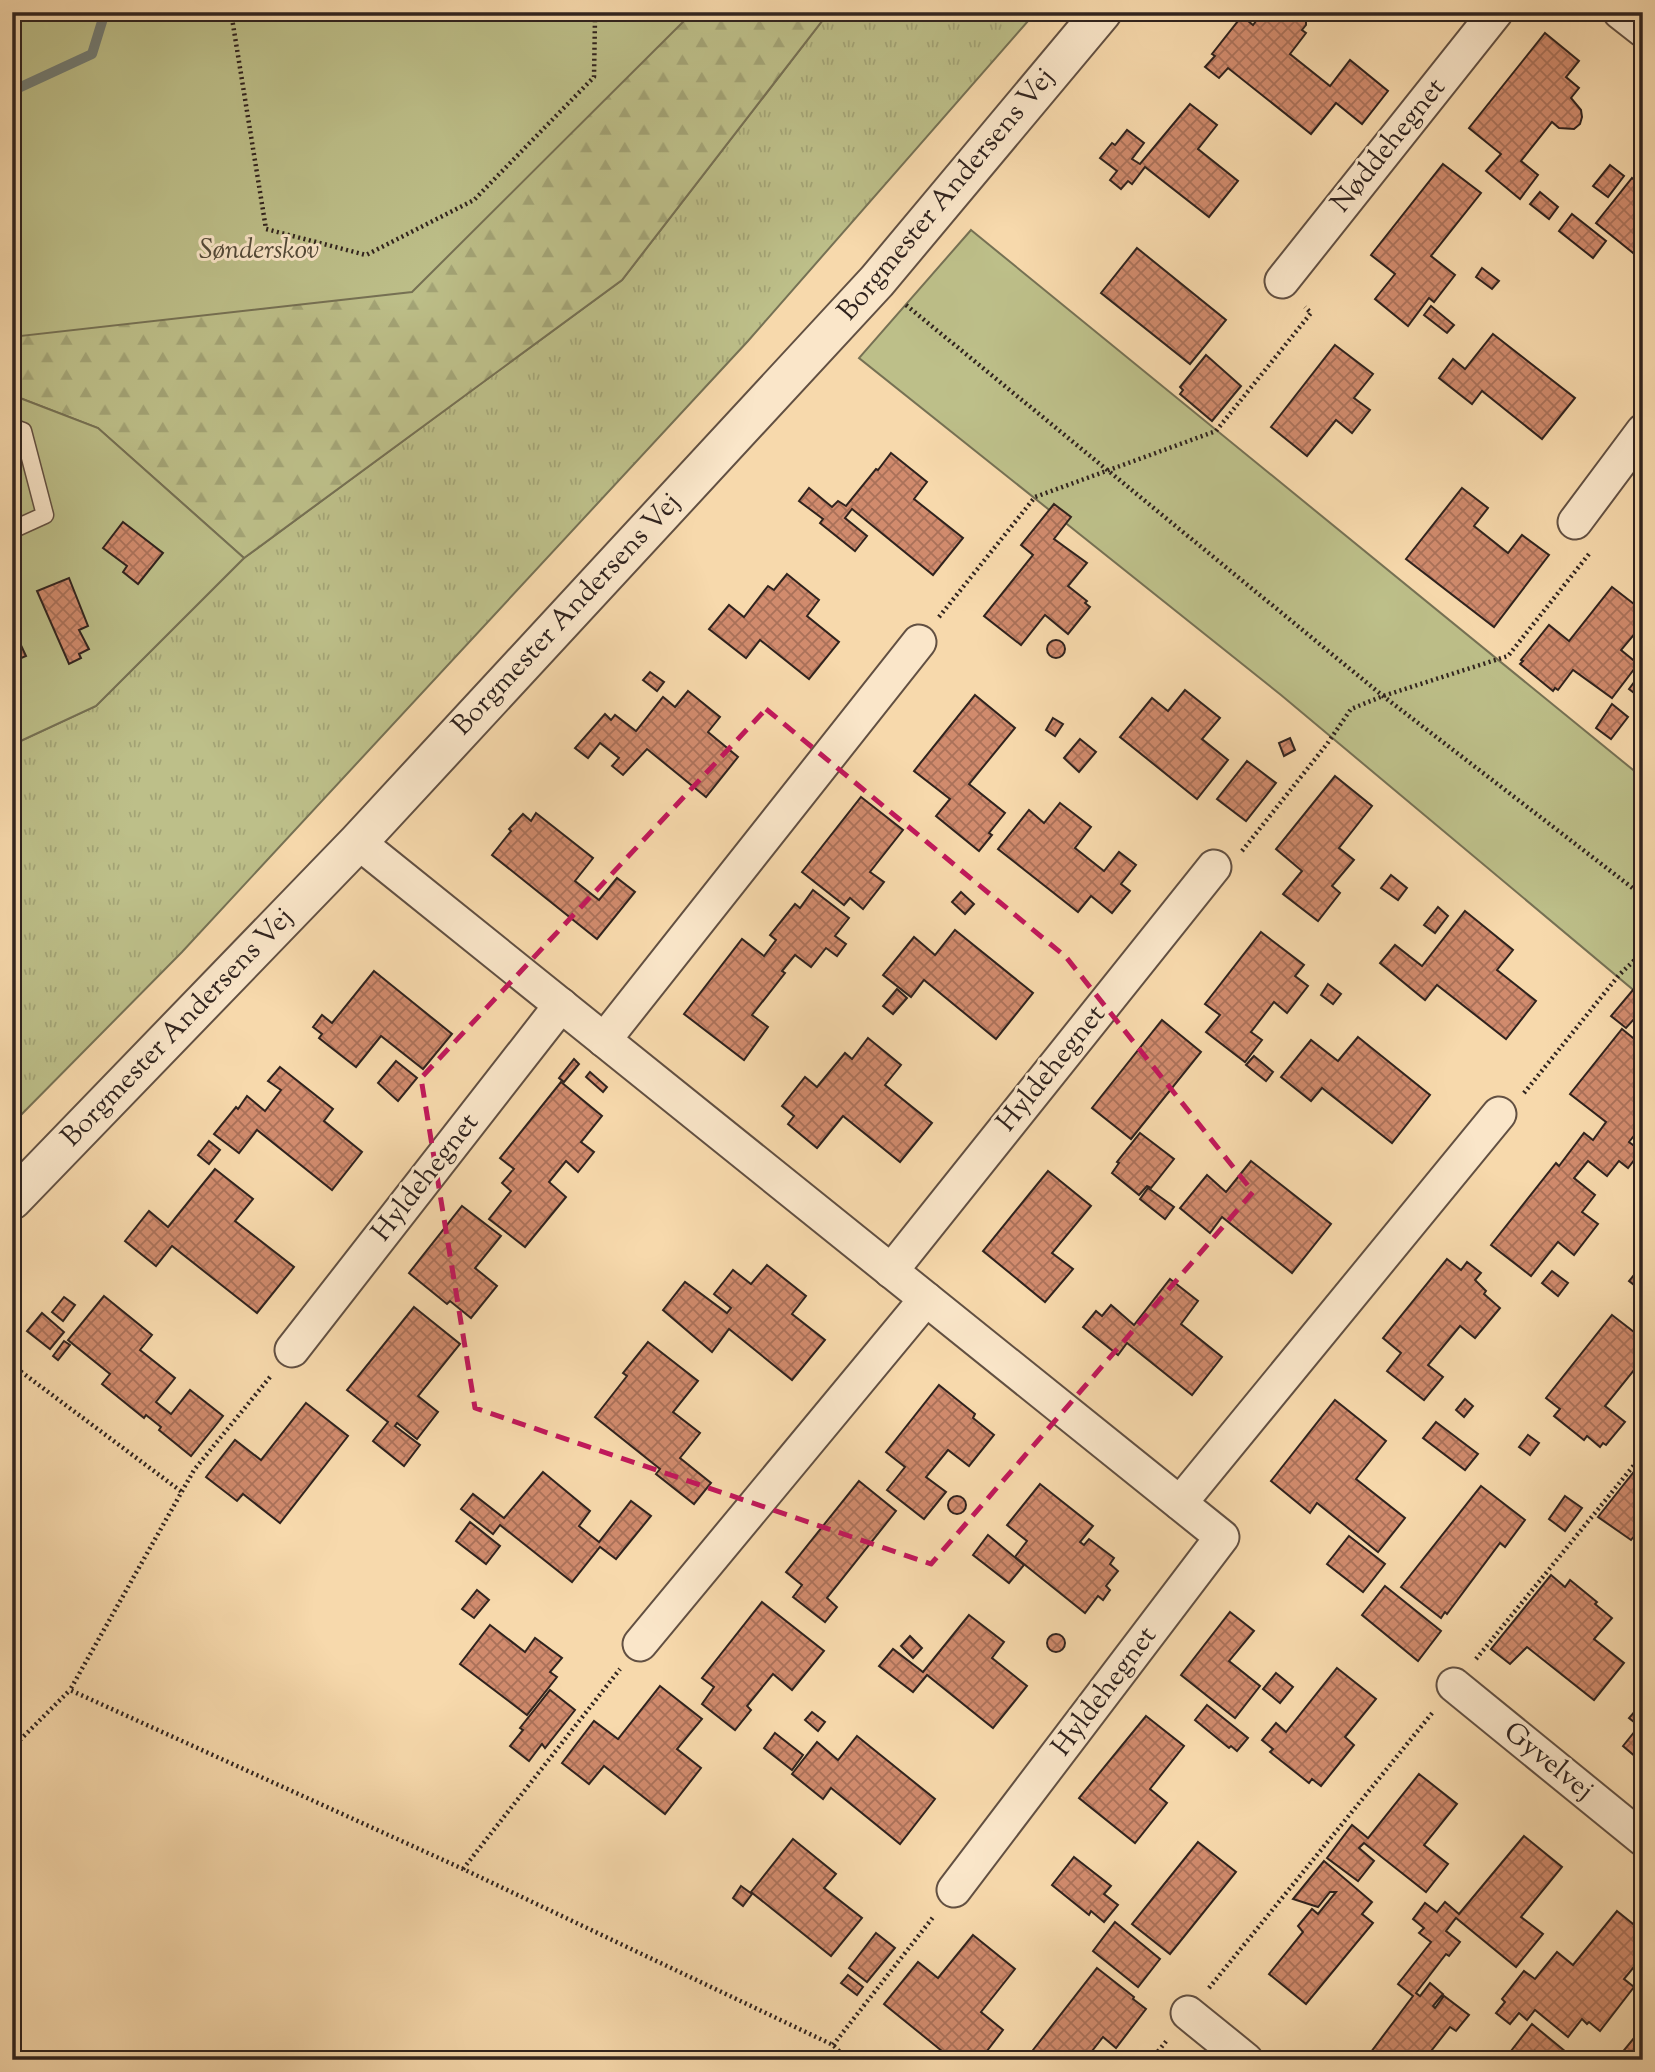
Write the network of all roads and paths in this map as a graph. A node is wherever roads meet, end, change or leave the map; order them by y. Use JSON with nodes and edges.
{"nodes":[{"id":1,"x":231,"y":12,"type":"edge"},
{"id":2,"x":599,"y":12,"type":"edge"},
{"id":3,"x":1102,"y":12,"type":"edge"},
{"id":4,"x":1496,"y":12,"type":"edge"},
{"id":5,"x":1620,"y":12,"type":"edge"},
{"id":6,"x":1643,"y":30,"type":"edge"},
{"id":7,"x":877,"y":281,"type":"junction"},
{"id":8,"x":1282,"y":281,"type":"joint"},
{"id":9,"x":12,"y":426,"type":"edge"},
{"id":10,"x":1643,"y":431,"type":"edge"},
{"id":11,"x":1107,"y":471,"type":"junction"},
{"id":12,"x":1574,"y":522,"type":"joint"},
{"id":13,"x":12,"y":530,"type":"edge"},
{"id":14,"x":919,"y":642,"type":"joint"},
{"id":15,"x":1383,"y":696,"type":"junction"},
{"id":16,"x":358,"y":842,"type":"junction"},
{"id":17,"x":1214,"y":867,"type":"joint"},
{"id":18,"x":1643,"y":896,"type":"edge"},
{"id":19,"x":1643,"y":952,"type":"edge"},
{"id":20,"x":561,"y":1005,"type":"junction"},
{"id":21,"x":604,"y":1040,"type":"junction"},
{"id":22,"x":1500,"y":1114,"type":"joint"},
{"id":23,"x":12,"y":1200,"type":"edge"},
{"id":24,"x":891,"y":1271,"type":"junction"},
{"id":25,"x":926,"y":1299,"type":"junction"},
{"id":26,"x":292,"y":1350,"type":"joint"},
{"id":27,"x":12,"y":1365,"type":"edge"},
{"id":28,"x":1643,"y":1454,"type":"edge"},
{"id":29,"x":182,"y":1492,"type":"junction"},
{"id":30,"x":1180,"y":1503,"type":"junction"},
{"id":31,"x":640,"y":1644,"type":"joint"},
{"id":32,"x":1454,"y":1685,"type":"junction"},
{"id":33,"x":70,"y":1690,"type":"junction"},
{"id":34,"x":12,"y":1748,"type":"edge"},
{"id":35,"x":1643,"y":1839,"type":"edge"},
{"id":36,"x":463,"y":1869,"type":"junction"},
{"id":37,"x":954,"y":1890,"type":"joint"},
{"id":38,"x":1188,"y":2013,"type":"junction"},
{"id":39,"x":833,"y":2045,"type":"junction"},
{"id":40,"x":848,"y":2060,"type":"edge"},
{"id":41,"x":1151,"y":2060,"type":"edge"},
{"id":42,"x":1246,"y":2060,"type":"edge"}],
"edges":[{"from":1,"to":2,"type":"path"},
{"from":3,"to":7,"type":"street","name":"Borgmester Andersens Vej"},
{"from":4,"to":8,"type":"street","name":"Nøddehegnet"},
{"from":5,"to":6,"type":"street"},
{"from":7,"to":11,"type":"path"},
{"from":7,"to":16,"type":"street","name":"Borgmester Andersens Vej"},
{"from":8,"to":11,"type":"path"},
{"from":9,"to":13,"type":"lane"},
{"from":10,"to":12,"type":"street"},
{"from":11,"to":14,"type":"path"},
{"from":11,"to":15,"type":"path"},
{"from":12,"to":15,"type":"path"},
{"from":14,"to":21,"type":"street"},
{"from":15,"to":17,"type":"path"},
{"from":15,"to":18,"type":"path"},
{"from":16,"to":20,"type":"street","name":"Hyldehegnet"},
{"from":16,"to":23,"type":"street","name":"Borgmester Andersens Vej"},
{"from":17,"to":24,"type":"street","name":"Hyldehegnet"},
{"from":19,"to":22,"type":"path"},
{"from":20,"to":21,"type":"street","name":"Hyldehegnet"},
{"from":20,"to":26,"type":"street","name":"Hyldehegnet"},
{"from":21,"to":24,"type":"street","name":"Hyldehegnet"},
{"from":22,"to":30,"type":"street"},
{"from":24,"to":25,"type":"street","name":"Hyldehegnet"},
{"from":25,"to":30,"type":"street","name":"Hyldehegnet"},
{"from":25,"to":31,"type":"street"},
{"from":26,"to":29,"type":"path"},
{"from":27,"to":29,"type":"path"},
{"from":28,"to":32,"type":"path"},
{"from":29,"to":33,"type":"path"},
{"from":30,"to":37,"type":"street","name":"Hyldehegnet"},
{"from":31,"to":36,"type":"path"},
{"from":32,"to":35,"type":"street","name":"Gyvelvej"},
{"from":32,"to":38,"type":"path"},
{"from":33,"to":34,"type":"path"},
{"from":33,"to":36,"type":"path"},
{"from":36,"to":39,"type":"path"},
{"from":37,"to":39,"type":"path"},
{"from":38,"to":41,"type":"path"},
{"from":38,"to":42,"type":"street"},
{"from":39,"to":40,"type":"path"}]}
